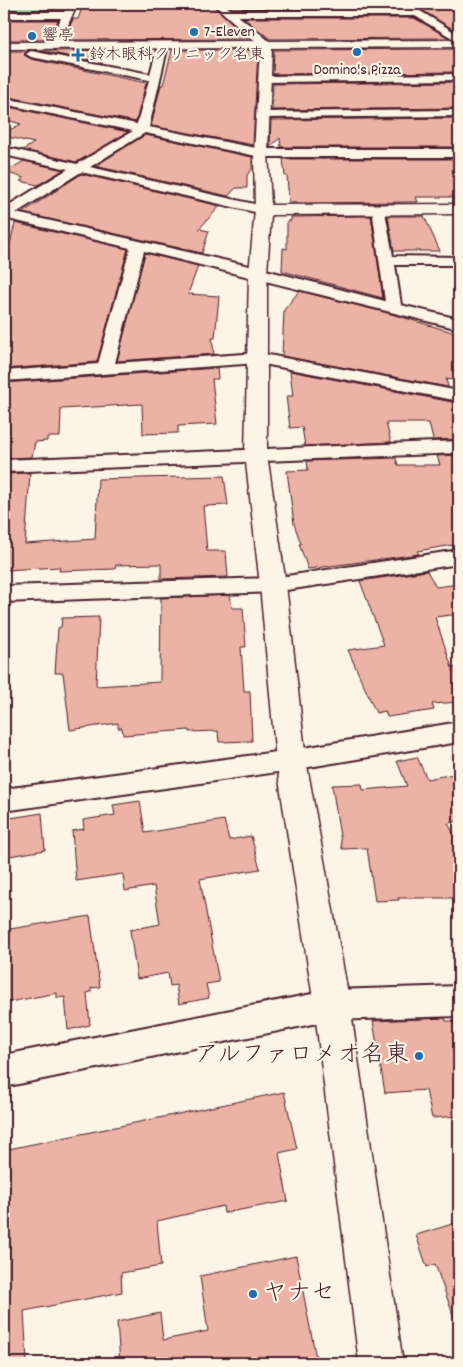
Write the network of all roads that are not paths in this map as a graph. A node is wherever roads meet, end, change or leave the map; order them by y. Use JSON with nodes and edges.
{"nodes":[{"id":1,"x":72,"y":4,"type":"edge"},
{"id":2,"x":403,"y":4,"type":"edge"},
{"id":3,"x":223,"y":8,"type":"edge"},
{"id":4,"x":417,"y":13,"type":"junction"},
{"id":5,"x":4,"y":15,"type":"edge"},
{"id":6,"x":66,"y":15,"type":"junction"},
{"id":7,"x":459,"y":39,"type":"edge"},
{"id":8,"x":459,"y":43,"type":"edge"},
{"id":9,"x":163,"y":44,"type":"junction"},
{"id":10,"x":266,"y":44,"type":"junction"},
{"id":11,"x":4,"y":46,"type":"edge"},
{"id":12,"x":54,"y":46,"type":"junction"},
{"id":13,"x":26,"y":56,"type":"joint"},
{"id":14,"x":459,"y":76,"type":"edge"},
{"id":15,"x":155,"y":78,"type":"junction"},
{"id":16,"x":266,"y":79,"type":"junction"},
{"id":17,"x":4,"y":101,"type":"edge"},
{"id":18,"x":459,"y":113,"type":"edge"},
{"id":19,"x":264,"y":115,"type":"junction"},
{"id":20,"x":142,"y":130,"type":"junction"},
{"id":21,"x":4,"y":151,"type":"edge"},
{"id":22,"x":459,"y":152,"type":"edge"},
{"id":23,"x":261,"y":153,"type":"junction"},
{"id":24,"x":80,"y":168,"type":"junction"},
{"id":25,"x":379,"y":209,"type":"junction"},
{"id":26,"x":459,"y":209,"type":"edge"},
{"id":27,"x":263,"y":210,"type":"junction"},
{"id":28,"x":4,"y":215,"type":"edge"},
{"id":29,"x":138,"y":245,"type":"junction"},
{"id":30,"x":387,"y":260,"type":"junction"},
{"id":31,"x":459,"y":262,"type":"edge"},
{"id":32,"x":258,"y":273,"type":"junction"},
{"id":33,"x":394,"y":308,"type":"junction"},
{"id":34,"x":459,"y":324,"type":"edge"},
{"id":35,"x":258,"y":358,"type":"junction"},
{"id":36,"x":105,"y":368,"type":"junction"},
{"id":37,"x":4,"y":376,"type":"edge"},
{"id":38,"x":459,"y":396,"type":"edge"},
{"id":39,"x":459,"y":447,"type":"edge"},
{"id":40,"x":256,"y":454,"type":"junction"},
{"id":41,"x":4,"y":466,"type":"edge"},
{"id":42,"x":459,"y":557,"type":"edge"},
{"id":43,"x":273,"y":585,"type":"junction"},
{"id":44,"x":4,"y":594,"type":"edge"},
{"id":45,"x":459,"y":732,"type":"edge"},
{"id":46,"x":291,"y":760,"type":"junction"},
{"id":47,"x":4,"y":800,"type":"edge"},
{"id":48,"x":459,"y":1001,"type":"edge"},
{"id":49,"x":332,"y":1005,"type":"junction"},
{"id":50,"x":4,"y":1071,"type":"edge"},
{"id":51,"x":381,"y":1363,"type":"edge"}],
"edges":[{"from":1,"to":6,"type":"street"},
{"from":2,"to":4,"type":"street"},
{"from":3,"to":4,"type":"street"},
{"from":3,"to":10,"type":"street"},
{"from":4,"to":7,"type":"street"},
{"from":5,"to":6,"type":"street"},
{"from":6,"to":12,"type":"street"},
{"from":8,"to":10,"type":"street"},
{"from":9,"to":10,"type":"street"},
{"from":9,"to":12,"type":"street"},
{"from":9,"to":15,"type":"street"},
{"from":10,"to":16,"type":"street"},
{"from":11,"to":12,"type":"street"},
{"from":12,"to":13,"type":"street"},
{"from":13,"to":15,"type":"street"},
{"from":14,"to":16,"type":"street"},
{"from":15,"to":20,"type":"street"},
{"from":16,"to":19,"type":"street"},
{"from":17,"to":20,"type":"street"},
{"from":18,"to":19,"type":"street"},
{"from":19,"to":23,"type":"street"},
{"from":20,"to":23,"type":"street"},
{"from":20,"to":24,"type":"street"},
{"from":21,"to":24,"type":"street"},
{"from":22,"to":23,"type":"street"},
{"from":23,"to":27,"type":"street"},
{"from":24,"to":27,"type":"street"},
{"from":24,"to":28,"type":"street"},
{"from":25,"to":26,"type":"street"},
{"from":25,"to":27,"type":"street"},
{"from":25,"to":30,"type":"street"},
{"from":27,"to":32,"type":"street"},
{"from":28,"to":29,"type":"street"},
{"from":29,"to":32,"type":"street"},
{"from":29,"to":36,"type":"street"},
{"from":30,"to":31,"type":"street"},
{"from":30,"to":33,"type":"street"},
{"from":32,"to":33,"type":"street"},
{"from":32,"to":35,"type":"street"},
{"from":33,"to":34,"type":"street"},
{"from":35,"to":36,"type":"street"},
{"from":35,"to":38,"type":"street"},
{"from":35,"to":40,"type":"street"},
{"from":36,"to":37,"type":"street"},
{"from":39,"to":40,"type":"street"},
{"from":40,"to":41,"type":"street"},
{"from":40,"to":43,"type":"street"},
{"from":42,"to":43,"type":"street"},
{"from":43,"to":44,"type":"street"},
{"from":43,"to":46,"type":"street"},
{"from":45,"to":46,"type":"street"},
{"from":46,"to":47,"type":"street"},
{"from":46,"to":49,"type":"street"},
{"from":48,"to":49,"type":"street"},
{"from":49,"to":50,"type":"street"},
{"from":49,"to":51,"type":"street"}]}
